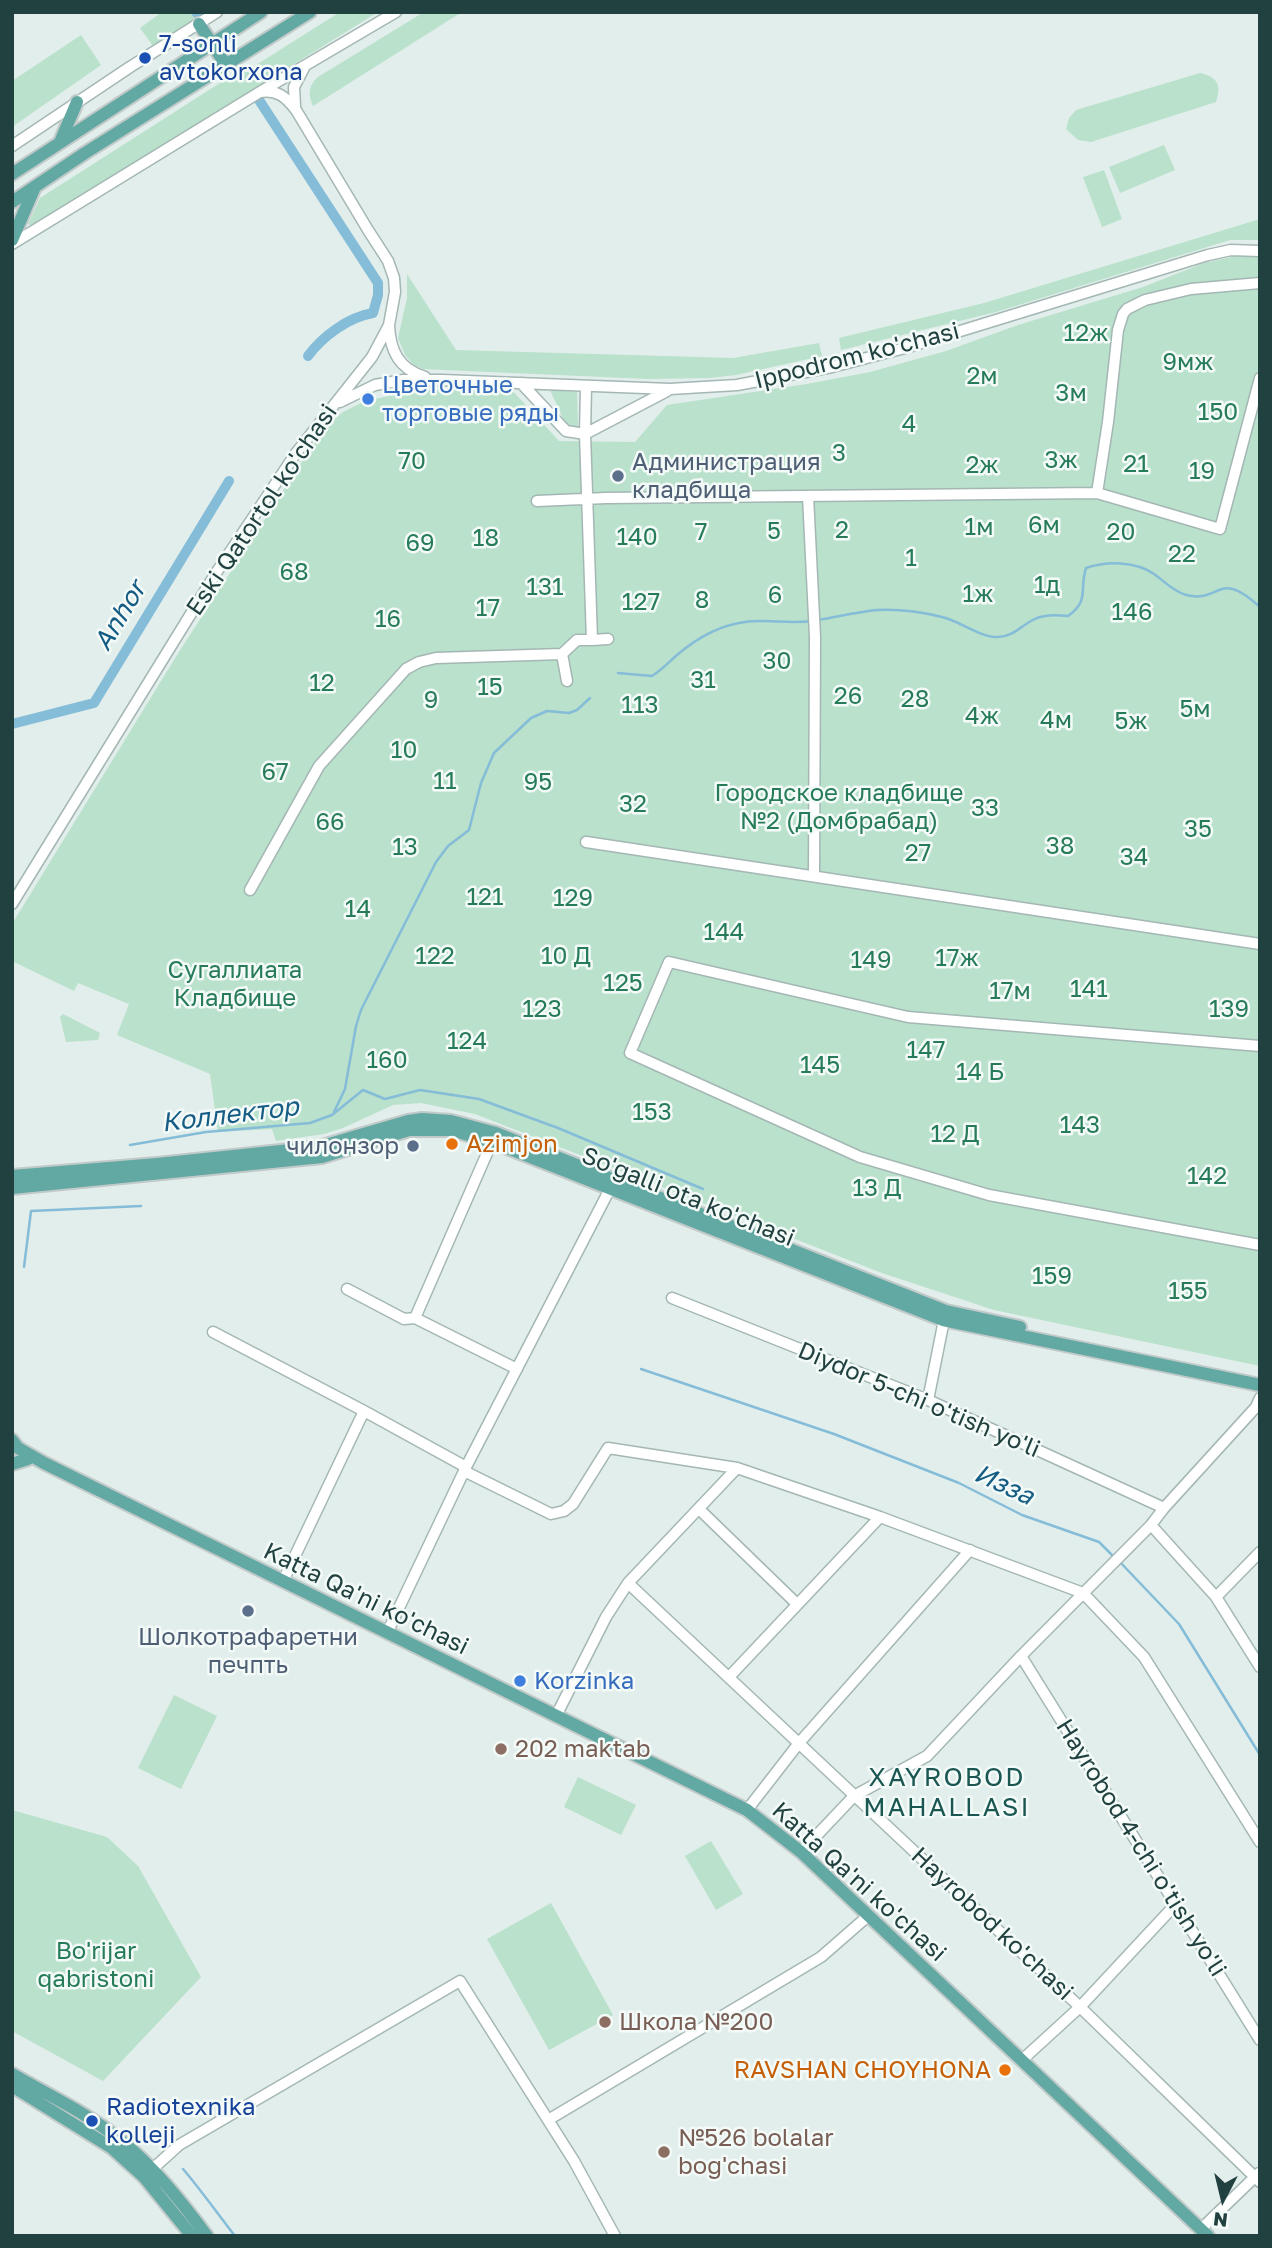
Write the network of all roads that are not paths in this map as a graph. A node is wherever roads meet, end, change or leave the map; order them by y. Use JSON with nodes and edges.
{"nodes":[{"id":1,"x":217,"y":12,"type":"edge"},
{"id":2,"x":261,"y":12,"type":"edge"},
{"id":3,"x":310,"y":12,"type":"edge"},
{"id":4,"x":396,"y":12,"type":"edge"},
{"id":5,"x":199,"y":24,"type":"junction"},
{"id":6,"x":212,"y":43,"type":"junction"},
{"id":7,"x":226,"y":65,"type":"junction"},
{"id":8,"x":307,"y":65,"type":"junction"},
{"id":9,"x":260,"y":92,"type":"junction"},
{"id":10,"x":78,"y":102,"type":"junction"},
{"id":11,"x":296,"y":110,"type":"junction"},
{"id":12,"x":60,"y":142,"type":"junction"},
{"id":13,"x":12,"y":146,"type":"edge"},
{"id":14,"x":12,"y":172,"type":"edge"},
{"id":15,"x":35,"y":188,"type":"junction"},
{"id":16,"x":12,"y":202,"type":"edge"},
{"id":17,"x":12,"y":242,"type":"edge"},
{"id":18,"x":1260,"y":251,"type":"edge"},
{"id":19,"x":1260,"y":283,"type":"edge"},
{"id":20,"x":389,"y":325,"type":"junction"},
{"id":21,"x":1260,"y":378,"type":"edge"},
{"id":22,"x":442,"y":380,"type":"junction"},
{"id":23,"x":521,"y":383,"type":"junction"},
{"id":24,"x":586,"y":386,"type":"junction"},
{"id":25,"x":670,"y":389,"type":"junction"},
{"id":26,"x":328,"y":411,"type":"junction"},
{"id":27,"x":585,"y":434,"type":"junction"},
{"id":28,"x":1097,"y":493,"type":"junction"},
{"id":29,"x":808,"y":496,"type":"junction"},
{"id":30,"x":587,"y":499,"type":"junction"},
{"id":31,"x":537,"y":501,"type":"dead end"},
{"id":32,"x":608,"y":639,"type":"dead end"},
{"id":33,"x":592,"y":640,"type":"junction"},
{"id":34,"x":562,"y":654,"type":"junction"},
{"id":35,"x":567,"y":681,"type":"dead end"},
{"id":36,"x":586,"y":842,"type":"dead end"},
{"id":37,"x":814,"y":876,"type":"junction"},
{"id":38,"x":250,"y":890,"type":"dead end"},
{"id":39,"x":12,"y":904,"type":"edge"},
{"id":40,"x":1260,"y":944,"type":"edge"},
{"id":41,"x":1260,"y":1045,"type":"edge"},
{"id":42,"x":494,"y":1138,"type":"junction"},
{"id":43,"x":12,"y":1176,"type":"edge"},
{"id":44,"x":612,"y":1185,"type":"junction"},
{"id":45,"x":12,"y":1188,"type":"edge"},
{"id":46,"x":1260,"y":1245,"type":"edge"},
{"id":47,"x":347,"y":1289,"type":"dead end"},
{"id":48,"x":672,"y":1298,"type":"dead end"},
{"id":49,"x":945,"y":1316,"type":"junction"},
{"id":50,"x":415,"y":1318,"type":"junction"},
{"id":51,"x":213,"y":1332,"type":"dead end"},
{"id":52,"x":517,"y":1369,"type":"junction"},
{"id":53,"x":1260,"y":1378,"type":"edge"},
{"id":54,"x":1260,"y":1385,"type":"edge"},
{"id":55,"x":1260,"y":1398,"type":"edge"},
{"id":56,"x":928,"y":1400,"type":"junction"},
{"id":57,"x":364,"y":1410,"type":"junction"},
{"id":58,"x":12,"y":1440,"type":"edge"},
{"id":59,"x":12,"y":1456,"type":"edge"},
{"id":60,"x":29,"y":1459,"type":"junction"},
{"id":61,"x":44,"y":1463,"type":"junction"},
{"id":62,"x":12,"y":1464,"type":"edge"},
{"id":63,"x":737,"y":1468,"type":"junction"},
{"id":64,"x":465,"y":1469,"type":"junction"},
{"id":65,"x":1164,"y":1508,"type":"junction"},
{"id":66,"x":699,"y":1510,"type":"junction"},
{"id":67,"x":880,"y":1517,"type":"junction"},
{"id":68,"x":1151,"y":1525,"type":"junction"},
{"id":69,"x":970,"y":1550,"type":"junction"},
{"id":70,"x":1260,"y":1552,"type":"edge"},
{"id":71,"x":282,"y":1581,"type":"junction"},
{"id":72,"x":628,"y":1583,"type":"junction"},
{"id":73,"x":1083,"y":1593,"type":"junction"},
{"id":74,"x":1216,"y":1597,"type":"junction"},
{"id":75,"x":797,"y":1604,"type":"junction"},
{"id":76,"x":387,"y":1633,"type":"junction"},
{"id":77,"x":1021,"y":1656,"type":"junction"},
{"id":78,"x":1260,"y":1667,"type":"edge"},
{"id":79,"x":729,"y":1677,"type":"junction"},
{"id":80,"x":556,"y":1716,"type":"junction"},
{"id":81,"x":799,"y":1742,"type":"junction"},
{"id":82,"x":854,"y":1796,"type":"junction"},
{"id":83,"x":747,"y":1810,"type":"junction"},
{"id":84,"x":1260,"y":1842,"type":"edge"},
{"id":85,"x":801,"y":1853,"type":"junction"},
{"id":86,"x":1175,"y":1905,"type":"junction"},
{"id":87,"x":868,"y":1916,"type":"junction"},
{"id":88,"x":1080,"y":2007,"type":"junction"},
{"id":89,"x":1260,"y":2040,"type":"edge"},
{"id":90,"x":1022,"y":2060,"type":"junction"},
{"id":91,"x":12,"y":2074,"type":"edge"},
{"id":92,"x":12,"y":2086,"type":"edge"},
{"id":93,"x":548,"y":2120,"type":"junction"},
{"id":94,"x":148,"y":2173,"type":"junction"},
{"id":95,"x":1258,"y":2177,"type":"edge"},
{"id":96,"x":1205,"y":2232,"type":"edge"},
{"id":97,"x":192,"y":2236,"type":"edge"},
{"id":98,"x":207,"y":2236,"type":"edge"},
{"id":99,"x":615,"y":2236,"type":"edge"}],
"edges":[{"from":1,"to":5,"type":"street"},
{"from":2,"to":6,"type":"main road"},
{"from":3,"to":7,"type":"main road"},
{"from":4,"to":8,"type":"street"},
{"from":5,"to":6,"type":"main road"},
{"from":5,"to":10,"type":"street"},
{"from":6,"to":7,"type":"main road"},
{"from":6,"to":12,"type":"main road"},
{"from":7,"to":15,"type":"main road"},
{"from":8,"to":9,"type":"street"},
{"from":8,"to":11,"type":"street"},
{"from":9,"to":11,"type":"street","name":"Eski Qatortol ko'chasi"},
{"from":9,"to":17,"type":"street"},
{"from":10,"to":12,"type":"main road"},
{"from":10,"to":13,"type":"street"},
{"from":11,"to":20,"type":"street","name":"Eski Qatortol ko'chasi"},
{"from":12,"to":14,"type":"main road"},
{"from":15,"to":16,"type":"main road"},
{"from":15,"to":17,"type":"main road"},
{"from":18,"to":25,"type":"street","name":"Ippodrom ko'chasi"},
{"from":19,"to":28,"type":"street"},
{"from":20,"to":22,"type":"street","name":"Ippodrom ko'chasi"},
{"from":20,"to":26,"type":"street","name":"Eski Qatortol ko'chasi"},
{"from":21,"to":28,"type":"street"},
{"from":22,"to":23,"type":"street","name":"Ippodrom ko'chasi"},
{"from":22,"to":26,"type":"street","name":"Ippodrom ko'chasi"},
{"from":23,"to":24,"type":"street","name":"Ippodrom ko'chasi"},
{"from":23,"to":27,"type":"street"},
{"from":24,"to":25,"type":"street","name":"Ippodrom ko'chasi"},
{"from":24,"to":27,"type":"street"},
{"from":25,"to":27,"type":"street"},
{"from":26,"to":39,"type":"street","name":"Eski Qatortol ko'chasi"},
{"from":27,"to":30,"type":"street"},
{"from":28,"to":29,"type":"street"},
{"from":29,"to":30,"type":"street"},
{"from":29,"to":37,"type":"street"},
{"from":30,"to":31,"type":"street"},
{"from":30,"to":33,"type":"street"},
{"from":32,"to":33,"type":"street"},
{"from":33,"to":34,"type":"street"},
{"from":34,"to":35,"type":"street"},
{"from":34,"to":38,"type":"street"},
{"from":36,"to":37,"type":"street"},
{"from":37,"to":40,"type":"street"},
{"from":41,"to":46,"type":"street"},
{"from":42,"to":43,"type":"main road","name":"So'galli ota ko'chasi"},
{"from":42,"to":44,"type":"main road","name":"So'galli ota ko'chasi"},
{"from":42,"to":45,"type":"main road","name":"So'galli ota ko'chasi"},
{"from":42,"to":50,"type":"street"},
{"from":44,"to":49,"type":"main road","name":"So'galli ota ko'chasi"},
{"from":44,"to":52,"type":"street"},
{"from":47,"to":50,"type":"street"},
{"from":48,"to":56,"type":"street","name":"Diydor 5-chi o'tish yo'li"},
{"from":49,"to":53,"type":"main road","name":"So'galli ota ko'chasi"},
{"from":49,"to":54,"type":"main road","name":"So'galli ota ko'chasi"},
{"from":49,"to":56,"type":"street"},
{"from":50,"to":52,"type":"street"},
{"from":51,"to":57,"type":"street"},
{"from":52,"to":64,"type":"street"},
{"from":55,"to":65,"type":"street"},
{"from":56,"to":65,"type":"street","name":"Diydor 5-chi o'tish yo'li"},
{"from":57,"to":64,"type":"street"},
{"from":57,"to":71,"type":"street"},
{"from":58,"to":61,"type":"main road"},
{"from":59,"to":60,"type":"main road"},
{"from":60,"to":61,"type":"main road"},
{"from":60,"to":62,"type":"main road"},
{"from":61,"to":71,"type":"main road","name":"Katta Qa'ni ko'chasi"},
{"from":63,"to":64,"type":"street"},
{"from":63,"to":66,"type":"street"},
{"from":63,"to":67,"type":"street"},
{"from":64,"to":76,"type":"street"},
{"from":65,"to":68,"type":"street"},
{"from":66,"to":72,"type":"street"},
{"from":66,"to":75,"type":"street"},
{"from":67,"to":69,"type":"street"},
{"from":67,"to":75,"type":"street"},
{"from":68,"to":73,"type":"street"},
{"from":68,"to":74,"type":"street"},
{"from":69,"to":73,"type":"street"},
{"from":69,"to":81,"type":"street"},
{"from":70,"to":74,"type":"street"},
{"from":71,"to":76,"type":"main road","name":"Katta Qa'ni ko'chasi"},
{"from":72,"to":79,"type":"street","name":"Hayrobod ko'chasi"},
{"from":72,"to":80,"type":"street"},
{"from":73,"to":77,"type":"street"},
{"from":73,"to":84,"type":"street"},
{"from":74,"to":78,"type":"street"},
{"from":75,"to":79,"type":"street"},
{"from":76,"to":80,"type":"main road","name":"Katta Qa'ni ko'chasi"},
{"from":77,"to":82,"type":"street"},
{"from":77,"to":86,"type":"street","name":"Hayrobod 4-chi o'tish yo'li"},
{"from":79,"to":81,"type":"street","name":"Hayrobod ko'chasi"},
{"from":80,"to":83,"type":"main road","name":"Katta Qa'ni ko'chasi"},
{"from":81,"to":82,"type":"street","name":"Hayrobod ko'chasi"},
{"from":81,"to":83,"type":"street"},
{"from":82,"to":85,"type":"street"},
{"from":82,"to":88,"type":"street","name":"Hayrobod ko'chasi"},
{"from":83,"to":85,"type":"main road","name":"Katta Qa'ni ko'chasi"},
{"from":85,"to":87,"type":"main road","name":"Katta Qa'ni ko'chasi"},
{"from":86,"to":88,"type":"street"},
{"from":86,"to":89,"type":"street","name":"Hayrobod 4-chi o'tish yo'li"},
{"from":87,"to":90,"type":"main road","name":"Katta Qa'ni ko'chasi"},
{"from":87,"to":93,"type":"street"},
{"from":88,"to":90,"type":"street"},
{"from":88,"to":95,"type":"street","name":"Hayrobod ko'chasi"},
{"from":90,"to":96,"type":"main road","name":"Katta Qa'ni ko'chasi"},
{"from":91,"to":94,"type":"main road"},
{"from":92,"to":94,"type":"main road"},
{"from":93,"to":94,"type":"street"},
{"from":93,"to":99,"type":"street"},
{"from":94,"to":97,"type":"main road"},
{"from":94,"to":98,"type":"main road"},
{"from":95,"to":96,"type":"street"}]}
